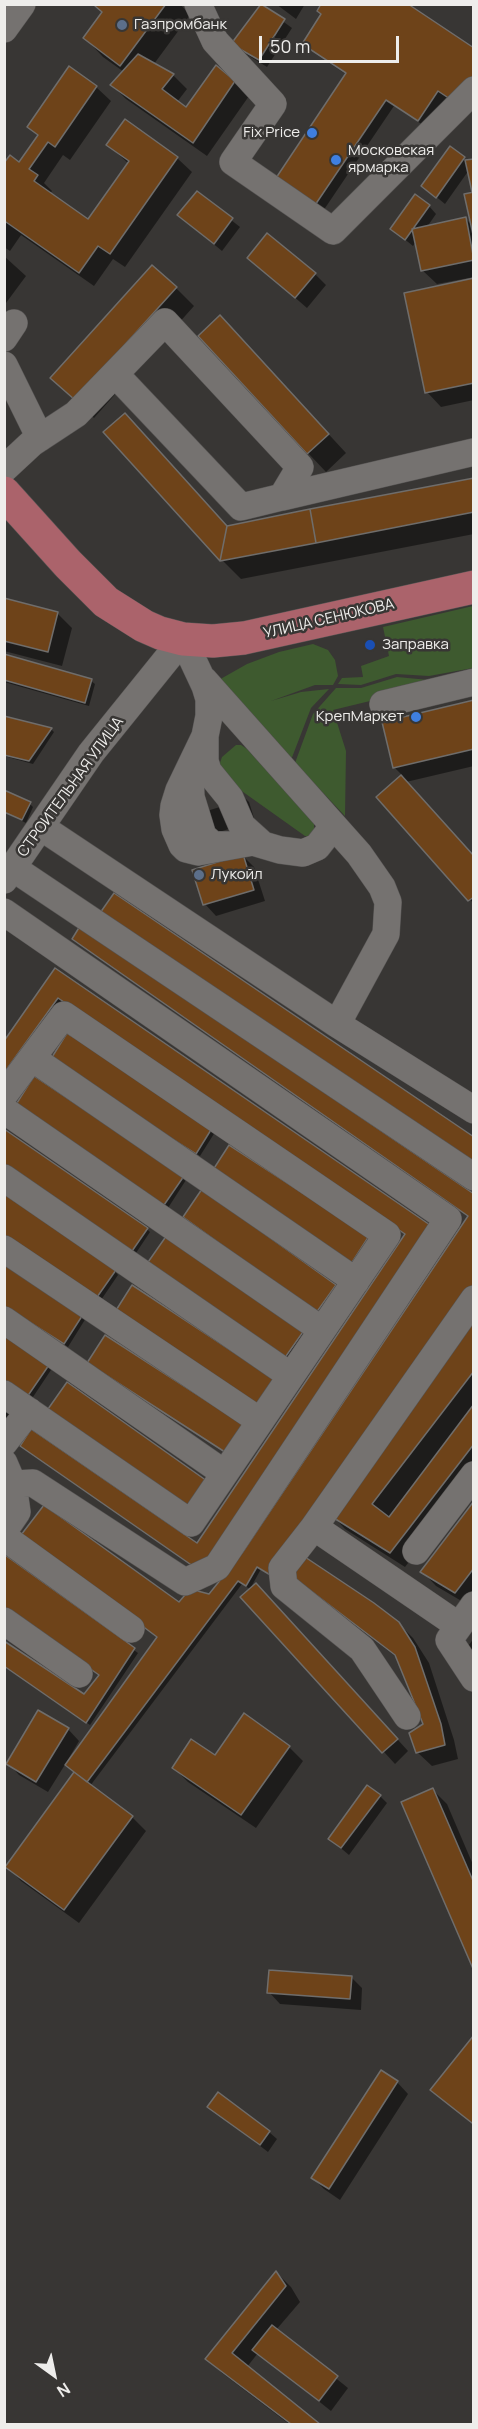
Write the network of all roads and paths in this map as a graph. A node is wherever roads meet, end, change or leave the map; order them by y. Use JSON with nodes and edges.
{"nodes":[{"id":1,"x":22,"y":4,"type":"edge"},
{"id":2,"x":198,"y":4,"type":"edge"},
{"id":3,"x":4,"y":29,"type":"edge"},
{"id":4,"x":474,"y":90,"type":"edge"},
{"id":5,"x":4,"y":365,"type":"edge"},
{"id":6,"x":115,"y":374,"type":"junction"},
{"id":7,"x":40,"y":438,"type":"junction"},
{"id":8,"x":474,"y":452,"type":"edge"},
{"id":9,"x":4,"y":469,"type":"edge"},
{"id":10,"x":4,"y":493,"type":"edge"},
{"id":11,"x":282,"y":497,"type":"junction"},
{"id":12,"x":474,"y":587,"type":"edge"},
{"id":13,"x":183,"y":639,"type":"junction"},
{"id":14,"x":198,"y":673,"type":"junction"},
{"id":15,"x":474,"y":682,"type":"edge"},
{"id":16,"x":383,"y":704,"type":"dead end"},
{"id":17,"x":205,"y":736,"type":"junction"},
{"id":18,"x":331,"y":825,"type":"junction"},
{"id":19,"x":41,"y":827,"type":"junction"},
{"id":20,"x":262,"y":844,"type":"junction"},
{"id":21,"x":9,"y":874,"type":"edge"},
{"id":22,"x":4,"y":912,"type":"edge"},
{"id":23,"x":337,"y":1024,"type":"junction"},
{"id":24,"x":32,"y":1058,"type":"junction"},
{"id":25,"x":4,"y":1095,"type":"edge"},
{"id":26,"x":4,"y":1110,"type":"edge"},
{"id":27,"x":474,"y":1110,"type":"edge"},
{"id":28,"x":474,"y":1177,"type":"edge"},
{"id":29,"x":4,"y":1178,"type":"edge"},
{"id":30,"x":4,"y":1249,"type":"edge"},
{"id":31,"x":356,"y":1281,"type":"junction"},
{"id":32,"x":474,"y":1299,"type":"edge"},
{"id":33,"x":4,"y":1320,"type":"edge"},
{"id":34,"x":322,"y":1330,"type":"junction"},
{"id":35,"x":291,"y":1376,"type":"junction"},
{"id":36,"x":4,"y":1394,"type":"edge"},
{"id":37,"x":28,"y":1410,"type":"junction"},
{"id":38,"x":260,"y":1420,"type":"junction"},
{"id":39,"x":4,"y":1443,"type":"edge"},
{"id":40,"x":9,"y":1473,"type":"edge"},
{"id":41,"x":224,"y":1473,"type":"junction"},
{"id":42,"x":474,"y":1475,"type":"edge"},
{"id":43,"x":314,"y":1527,"type":"junction"},
{"id":44,"x":4,"y":1531,"type":"edge"},
{"id":45,"x":4,"y":1537,"type":"edge"},
{"id":46,"x":416,"y":1551,"type":"dead end"},
{"id":47,"x":466,"y":1616,"type":"edge"},
{"id":48,"x":4,"y":1621,"type":"edge"},
{"id":49,"x":131,"y":1629,"type":"dead end"},
{"id":50,"x":79,"y":1674,"type":"dead end"},
{"id":51,"x":474,"y":1678,"type":"edge"},
{"id":52,"x":407,"y":1716,"type":"dead end"}],
"edges":[{"from":1,"to":3,"type":"street"},
{"from":2,"to":4,"type":"street"},
{"from":5,"to":7,"type":"street"},
{"from":6,"to":7,"type":"street"},
{"from":6,"to":11,"type":"street"},
{"from":6,"to":11,"type":"street"},
{"from":7,"to":9,"type":"street"},
{"from":8,"to":11,"type":"street"},
{"from":10,"to":13,"type":"main road","name":"УЛИЦА СЕНЮКОВА"},
{"from":12,"to":13,"type":"main road","name":"УЛИЦА СЕНЮКОВА"},
{"from":13,"to":14,"type":"street"},
{"from":13,"to":19,"type":"street","name":"СТРОИТЕЛЬНАЯ УЛИЦА"},
{"from":14,"to":17,"type":"street"},
{"from":14,"to":18,"type":"street"},
{"from":15,"to":16,"type":"street"},
{"from":17,"to":20,"type":"street"},
{"from":17,"to":20,"type":"street"},
{"from":18,"to":20,"type":"street"},
{"from":18,"to":23,"type":"street"},
{"from":19,"to":21,"type":"street","name":"СТРОИТЕЛЬНАЯ УЛИЦА"},
{"from":19,"to":23,"type":"street"},
{"from":21,"to":28,"type":"street"},
{"from":22,"to":40,"type":"street"},
{"from":23,"to":27,"type":"street"},
{"from":24,"to":25,"type":"street"},
{"from":24,"to":31,"type":"street"},
{"from":24,"to":31,"type":"street"},
{"from":26,"to":34,"type":"street"},
{"from":29,"to":35,"type":"street"},
{"from":30,"to":38,"type":"street"},
{"from":31,"to":34,"type":"street"},
{"from":32,"to":43,"type":"street"},
{"from":33,"to":41,"type":"street"},
{"from":34,"to":35,"type":"street"},
{"from":35,"to":38,"type":"street"},
{"from":36,"to":37,"type":"street"},
{"from":37,"to":39,"type":"street"},
{"from":37,"to":41,"type":"street"},
{"from":38,"to":41,"type":"street"},
{"from":40,"to":44,"type":"street"},
{"from":42,"to":46,"type":"street"},
{"from":43,"to":47,"type":"street"},
{"from":43,"to":52,"type":"street"},
{"from":45,"to":49,"type":"street"},
{"from":47,"to":51,"type":"street"},
{"from":48,"to":50,"type":"street"}]}
